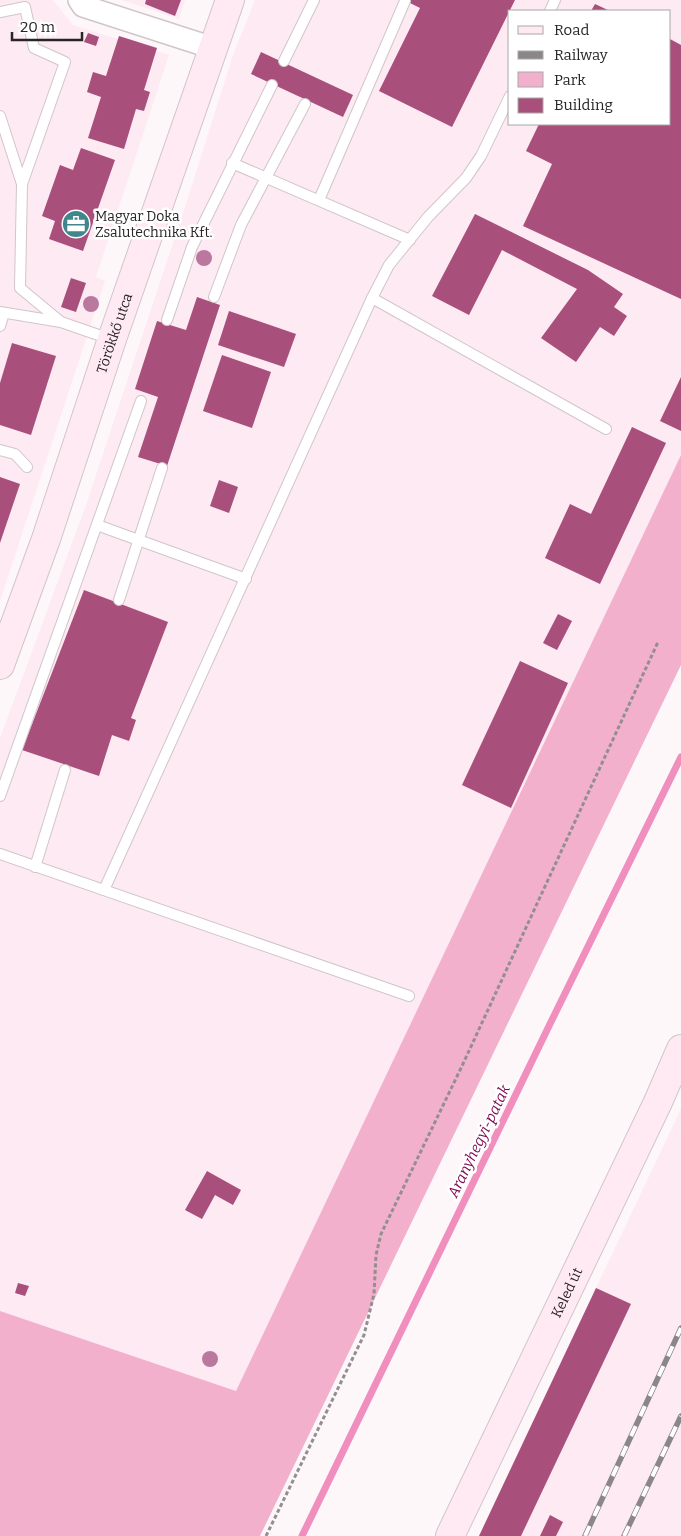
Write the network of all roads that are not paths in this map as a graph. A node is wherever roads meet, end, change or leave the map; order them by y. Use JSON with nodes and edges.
{"nodes":[{"id":1,"x":79,"y":0,"type":"edge"},
{"id":2,"x":230,"y":0,"type":"edge"},
{"id":3,"x":314,"y":0,"type":"edge"},
{"id":4,"x":405,"y":1,"type":"edge"},
{"id":5,"x":0,"y":12,"type":"edge"},
{"id":6,"x":213,"y":48,"type":"junction"},
{"id":7,"x":284,"y":61,"type":"dead end"},
{"id":8,"x":272,"y":85,"type":"dead end"},
{"id":9,"x":508,"y":100,"type":"edge"},
{"id":10,"x":305,"y":104,"type":"dead end"},
{"id":11,"x":0,"y":116,"type":"edge"},
{"id":12,"x":232,"y":163,"type":"junction"},
{"id":13,"x":265,"y":177,"type":"junction"},
{"id":14,"x":22,"y":184,"type":"junction"},
{"id":15,"x":319,"y":200,"type":"junction"},
{"id":16,"x":410,"y":240,"type":"junction"},
{"id":17,"x":214,"y":297,"type":"dead end"},
{"id":18,"x":372,"y":298,"type":"junction"},
{"id":19,"x":2,"y":312,"type":"edge"},
{"id":20,"x":167,"y":320,"type":"dead end"},
{"id":21,"x":61,"y":322,"type":"junction"},
{"id":22,"x":0,"y":326,"type":"edge"},
{"id":23,"x":112,"y":339,"type":"junction"},
{"id":24,"x":141,"y":401,"type":"dead end"},
{"id":25,"x":606,"y":429,"type":"dead end"},
{"id":26,"x":0,"y":450,"type":"edge"},
{"id":27,"x":27,"y":467,"type":"dead end"},
{"id":28,"x":162,"y":468,"type":"dead end"},
{"id":29,"x":97,"y":525,"type":"junction"},
{"id":30,"x":139,"y":541,"type":"junction"},
{"id":31,"x":246,"y":579,"type":"junction"},
{"id":32,"x":119,"y":600,"type":"dead end"},
{"id":33,"x":0,"y":665,"type":"edge"},
{"id":34,"x":65,"y":770,"type":"dead end"},
{"id":35,"x":0,"y":796,"type":"edge"},
{"id":36,"x":0,"y":854,"type":"edge"},
{"id":37,"x":35,"y":867,"type":"junction"},
{"id":38,"x":104,"y":890,"type":"junction"},
{"id":39,"x":409,"y":996,"type":"dead end"},
{"id":40,"x":681,"y":1049,"type":"edge"},
{"id":41,"x":450,"y":1536,"type":"edge"}],
"edges":[{"from":1,"to":6,"type":"street"},
{"from":2,"to":6,"type":"street","name":"Törökkő utca"},
{"from":3,"to":7,"type":"lane"},
{"from":4,"to":15,"type":"lane"},
{"from":5,"to":14,"type":"lane"},
{"from":6,"to":23,"type":"street","name":"Törökkő utca"},
{"from":8,"to":12,"type":"lane"},
{"from":9,"to":16,"type":"lane"},
{"from":10,"to":13,"type":"lane"},
{"from":11,"to":14,"type":"lane"},
{"from":12,"to":13,"type":"lane"},
{"from":12,"to":20,"type":"lane"},
{"from":13,"to":15,"type":"lane"},
{"from":13,"to":17,"type":"lane"},
{"from":14,"to":21,"type":"lane"},
{"from":15,"to":16,"type":"lane"},
{"from":16,"to":18,"type":"lane"},
{"from":18,"to":25,"type":"lane"},
{"from":18,"to":31,"type":"lane"},
{"from":19,"to":21,"type":"lane"},
{"from":19,"to":22,"type":"lane"},
{"from":21,"to":23,"type":"lane"},
{"from":23,"to":33,"type":"street","name":"Törökkő utca"},
{"from":24,"to":29,"type":"lane"},
{"from":26,"to":27,"type":"lane"},
{"from":28,"to":30,"type":"lane"},
{"from":29,"to":30,"type":"lane"},
{"from":29,"to":35,"type":"lane"},
{"from":30,"to":31,"type":"lane"},
{"from":30,"to":32,"type":"lane"},
{"from":31,"to":38,"type":"lane"},
{"from":34,"to":37,"type":"lane"},
{"from":36,"to":37,"type":"lane"},
{"from":37,"to":38,"type":"lane"},
{"from":38,"to":39,"type":"lane"},
{"from":40,"to":41,"type":"street","name":"Keled út"}]}
